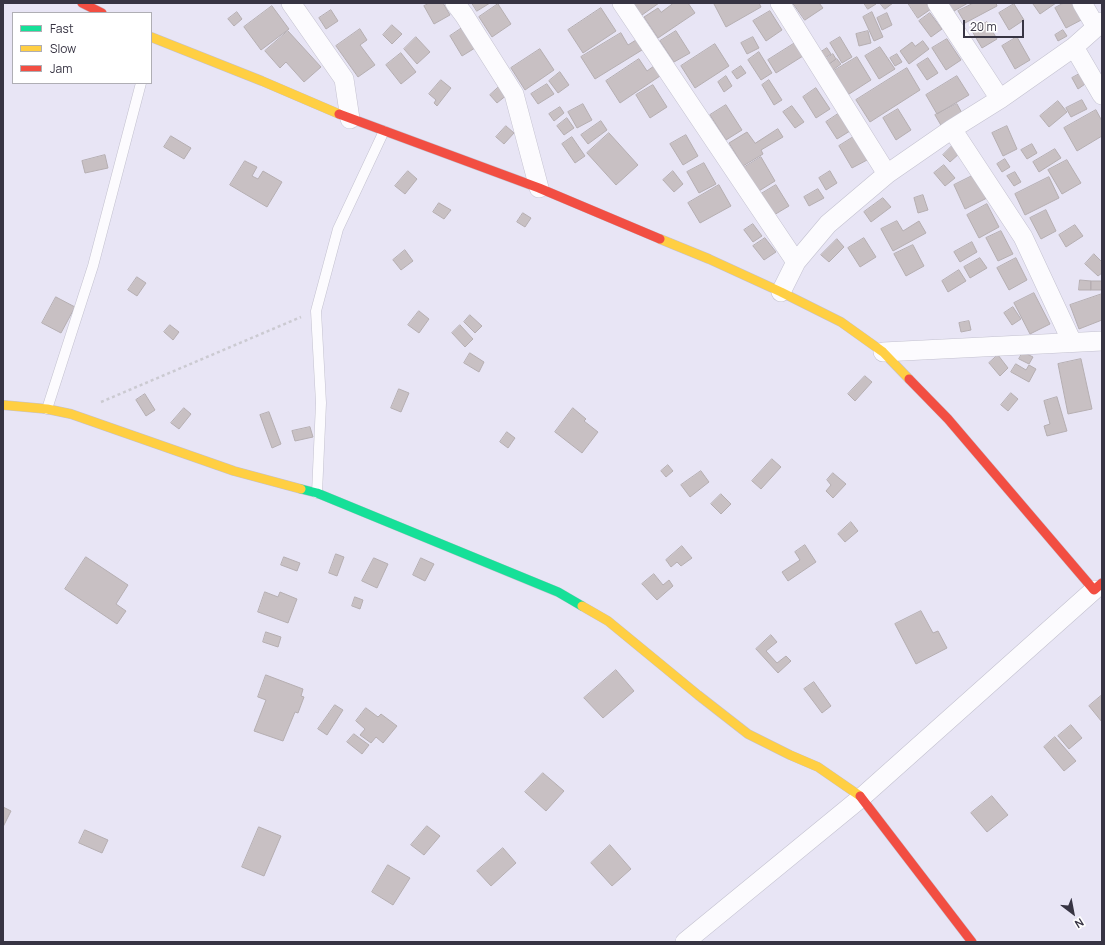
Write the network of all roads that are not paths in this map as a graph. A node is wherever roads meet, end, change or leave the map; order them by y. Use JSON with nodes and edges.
{"nodes":[{"id":1,"x":82,"y":3,"type":"edge"},
{"id":2,"x":291,"y":3,"type":"edge"},
{"id":3,"x":455,"y":3,"type":"edge"},
{"id":4,"x":622,"y":3,"type":"edge"},
{"id":5,"x":780,"y":3,"type":"edge"},
{"id":6,"x":938,"y":3,"type":"edge"},
{"id":7,"x":1082,"y":3,"type":"edge"},
{"id":8,"x":100,"y":12,"type":"edge"},
{"id":9,"x":1099,"y":24,"type":"edge"},
{"id":10,"x":152,"y":40,"type":"edge"},
{"id":11,"x":1074,"y":47,"type":"junction"},
{"id":12,"x":141,"y":84,"type":"edge"},
{"id":13,"x":1102,"y":95,"type":"edge"},
{"id":14,"x":1000,"y":99,"type":"junction"},
{"id":15,"x":350,"y":119,"type":"junction"},
{"id":16,"x":952,"y":129,"type":"junction"},
{"id":17,"x":384,"y":131,"type":"junction"},
{"id":18,"x":887,"y":174,"type":"junction"},
{"id":19,"x":539,"y":188,"type":"junction"},
{"id":20,"x":796,"y":262,"type":"junction"},
{"id":21,"x":781,"y":292,"type":"junction"},
{"id":22,"x":1102,"y":341,"type":"edge"},
{"id":23,"x":1072,"y":342,"type":"junction"},
{"id":24,"x":883,"y":352,"type":"junction"},
{"id":25,"x":3,"y":405,"type":"edge"},
{"id":26,"x":47,"y":409,"type":"junction"},
{"id":27,"x":317,"y":493,"type":"junction"},
{"id":28,"x":1098,"y":586,"type":"edge"},
{"id":29,"x":862,"y":797,"type":"junction"},
{"id":30,"x":685,"y":942,"type":"edge"},
{"id":31,"x":972,"y":942,"type":"edge"}],
"edges":[{"from":1,"to":8,"type":"main road"},
{"from":2,"to":15,"type":"street"},
{"from":3,"to":19,"type":"street"},
{"from":4,"to":20,"type":"street"},
{"from":5,"to":18,"type":"street"},
{"from":6,"to":14,"type":"street"},
{"from":7,"to":9,"type":"street"},
{"from":9,"to":11,"type":"street"},
{"from":10,"to":15,"type":"main road"},
{"from":11,"to":13,"type":"street"},
{"from":11,"to":14,"type":"street"},
{"from":12,"to":26,"type":"lane"},
{"from":14,"to":16,"type":"street"},
{"from":15,"to":17,"type":"main road"},
{"from":16,"to":18,"type":"street"},
{"from":16,"to":23,"type":"street"},
{"from":17,"to":19,"type":"main road"},
{"from":17,"to":27,"type":"lane"},
{"from":18,"to":20,"type":"street"},
{"from":19,"to":21,"type":"main road"},
{"from":20,"to":21,"type":"street"},
{"from":21,"to":24,"type":"main road"},
{"from":22,"to":23,"type":"street"},
{"from":23,"to":24,"type":"street"},
{"from":24,"to":28,"type":"main road"},
{"from":25,"to":26,"type":"main road"},
{"from":26,"to":27,"type":"main road"},
{"from":27,"to":29,"type":"main road"},
{"from":28,"to":29,"type":"street"},
{"from":29,"to":30,"type":"street"},
{"from":29,"to":31,"type":"main road"}]}
